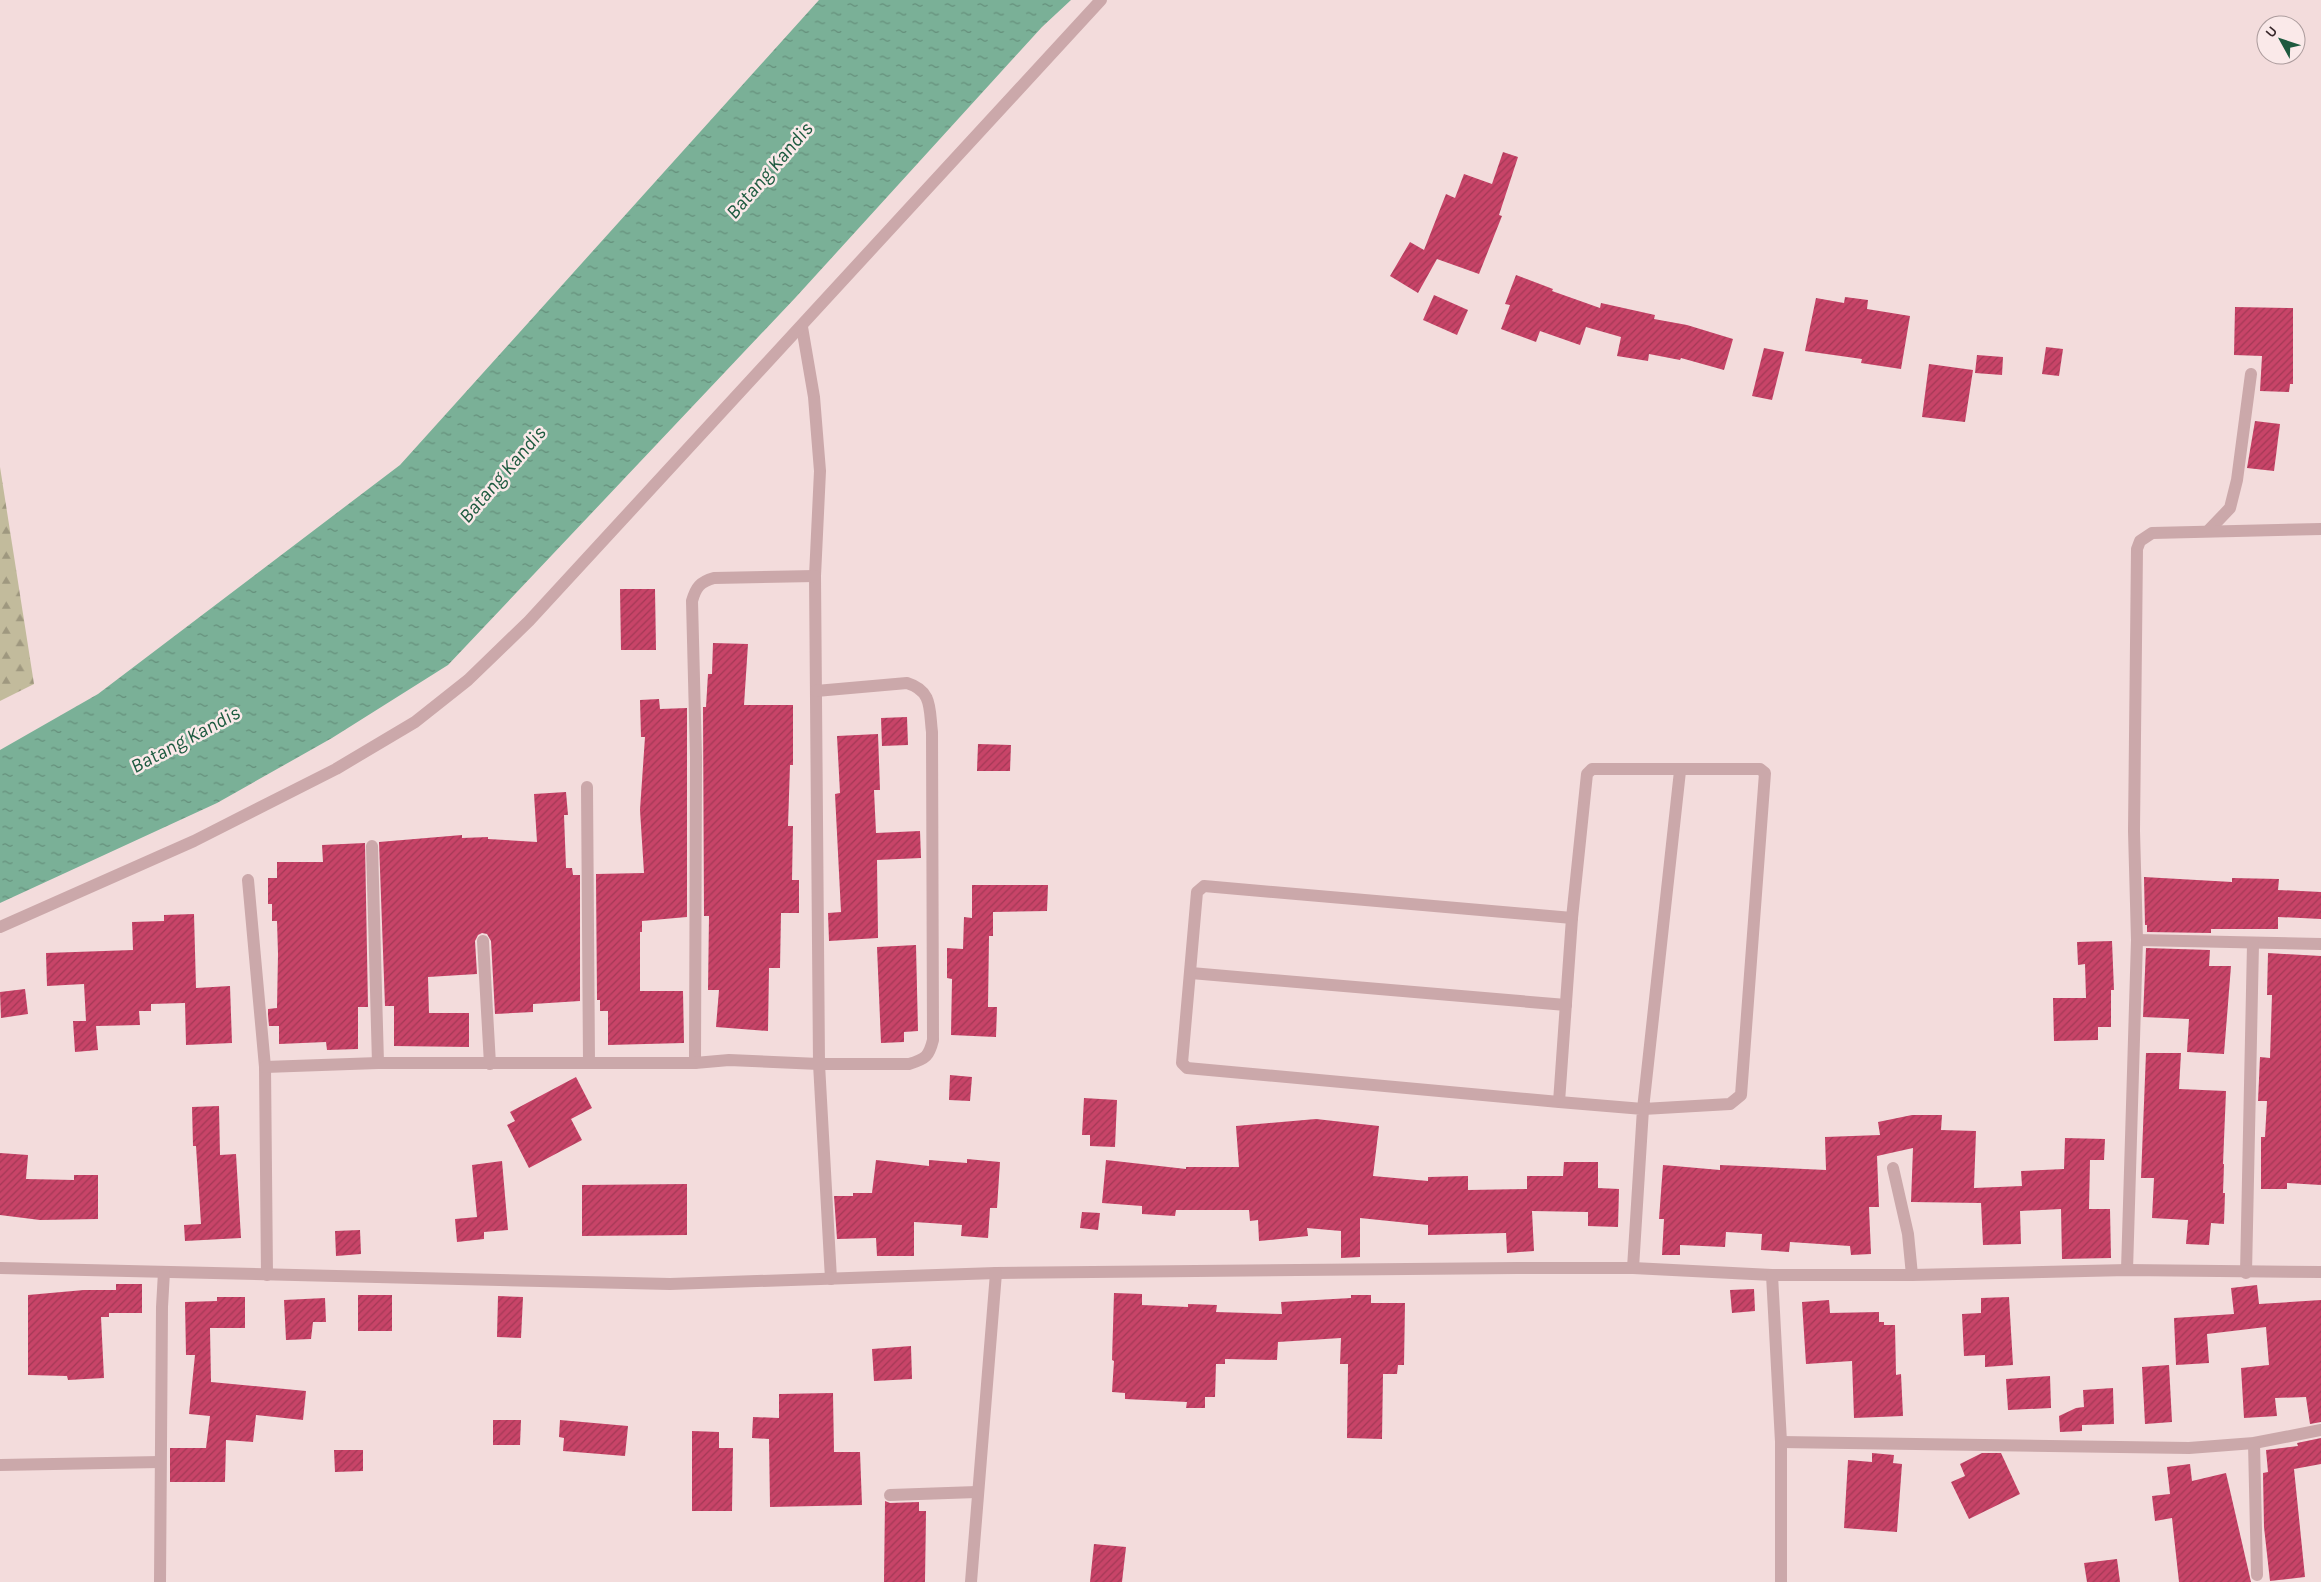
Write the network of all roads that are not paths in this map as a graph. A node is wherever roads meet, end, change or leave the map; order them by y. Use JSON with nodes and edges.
{"nodes":[{"id":1,"x":1101,"y":0,"type":"edge"},
{"id":2,"x":802,"y":327,"type":"junction"},
{"id":3,"x":2251,"y":374,"type":"dead end"},
{"id":4,"x":2321,"y":529,"type":"edge"},
{"id":5,"x":2209,"y":530,"type":"junction"},
{"id":6,"x":815,"y":576,"type":"junction"},
{"id":7,"x":816,"y":691,"type":"junction"},
{"id":8,"x":1680,"y":771,"type":"junction"},
{"id":9,"x":587,"y":787,"type":"dead end"},
{"id":10,"x":372,"y":846,"type":"dead end"},
{"id":11,"x":248,"y":880,"type":"dead end"},
{"id":12,"x":1572,"y":918,"type":"junction"},
{"id":13,"x":0,"y":927,"type":"edge"},
{"id":14,"x":2137,"y":940,"type":"junction"},
{"id":15,"x":483,"y":941,"type":"dead end"},
{"id":16,"x":2253,"y":944,"type":"junction"},
{"id":17,"x":2321,"y":944,"type":"edge"},
{"id":18,"x":1191,"y":973,"type":"junction"},
{"id":19,"x":1566,"y":1005,"type":"junction"},
{"id":20,"x":378,"y":1063,"type":"junction"},
{"id":21,"x":589,"y":1063,"type":"junction"},
{"id":22,"x":695,"y":1063,"type":"junction"},
{"id":23,"x":490,"y":1064,"type":"junction"},
{"id":24,"x":819,"y":1064,"type":"junction"},
{"id":25,"x":265,"y":1068,"type":"junction"},
{"id":26,"x":1559,"y":1102,"type":"junction"},
{"id":27,"x":1643,"y":1109,"type":"junction"},
{"id":28,"x":1893,"y":1168,"type":"dead end"},
{"id":29,"x":0,"y":1268,"type":"edge"},
{"id":30,"x":1633,"y":1268,"type":"junction"},
{"id":31,"x":2127,"y":1270,"type":"junction"},
{"id":32,"x":164,"y":1272,"type":"junction"},
{"id":33,"x":2321,"y":1272,"type":"edge"},
{"id":34,"x":996,"y":1273,"type":"junction"},
{"id":35,"x":2246,"y":1273,"type":"junction"},
{"id":36,"x":267,"y":1274,"type":"junction"},
{"id":37,"x":1772,"y":1275,"type":"junction"},
{"id":38,"x":1912,"y":1276,"type":"junction"},
{"id":39,"x":831,"y":1279,"type":"junction"},
{"id":40,"x":2321,"y":1430,"type":"edge"},
{"id":41,"x":1781,"y":1442,"type":"junction"},
{"id":42,"x":2254,"y":1443,"type":"junction"},
{"id":43,"x":160,"y":1462,"type":"junction"},
{"id":44,"x":0,"y":1465,"type":"edge"},
{"id":45,"x":977,"y":1492,"type":"junction"},
{"id":46,"x":890,"y":1494,"type":"dead end"},
{"id":47,"x":2257,"y":1575,"type":"dead end"},
{"id":48,"x":160,"y":1582,"type":"edge"},
{"id":49,"x":972,"y":1582,"type":"edge"},
{"id":50,"x":1781,"y":1582,"type":"edge"}],
"edges":[{"from":1,"to":2,"type":"street"},
{"from":2,"to":6,"type":"street"},
{"from":2,"to":13,"type":"street"},
{"from":3,"to":5,"type":"street"},
{"from":4,"to":5,"type":"street"},
{"from":5,"to":14,"type":"street"},
{"from":6,"to":7,"type":"street"},
{"from":6,"to":22,"type":"street"},
{"from":7,"to":24,"type":"street"},
{"from":7,"to":24,"type":"street"},
{"from":8,"to":12,"type":"street"},
{"from":8,"to":27,"type":"street"},
{"from":8,"to":27,"type":"street"},
{"from":9,"to":21,"type":"street"},
{"from":10,"to":20,"type":"street"},
{"from":11,"to":25,"type":"street"},
{"from":12,"to":18,"type":"street"},
{"from":12,"to":19,"type":"street"},
{"from":14,"to":16,"type":"street"},
{"from":14,"to":31,"type":"street"},
{"from":15,"to":23,"type":"street"},
{"from":16,"to":17,"type":"street"},
{"from":16,"to":35,"type":"street"},
{"from":18,"to":19,"type":"street"},
{"from":18,"to":26,"type":"street"},
{"from":19,"to":26,"type":"street"},
{"from":20,"to":23,"type":"street"},
{"from":20,"to":25,"type":"street"},
{"from":21,"to":22,"type":"street"},
{"from":21,"to":23,"type":"street"},
{"from":22,"to":24,"type":"street"},
{"from":24,"to":39,"type":"street"},
{"from":25,"to":36,"type":"street"},
{"from":26,"to":27,"type":"street"},
{"from":27,"to":30,"type":"street"},
{"from":28,"to":38,"type":"street"},
{"from":29,"to":32,"type":"street"},
{"from":30,"to":34,"type":"street"},
{"from":30,"to":37,"type":"street"},
{"from":31,"to":35,"type":"street"},
{"from":31,"to":38,"type":"street"},
{"from":32,"to":36,"type":"street"},
{"from":32,"to":43,"type":"street"},
{"from":33,"to":35,"type":"street"},
{"from":34,"to":39,"type":"street"},
{"from":34,"to":45,"type":"street"},
{"from":36,"to":39,"type":"street"},
{"from":37,"to":38,"type":"street"},
{"from":37,"to":41,"type":"street"},
{"from":40,"to":42,"type":"street"},
{"from":41,"to":42,"type":"street"},
{"from":41,"to":50,"type":"street"},
{"from":42,"to":47,"type":"street"},
{"from":43,"to":44,"type":"street"},
{"from":43,"to":48,"type":"street"},
{"from":45,"to":46,"type":"street"},
{"from":45,"to":49,"type":"street"}]}
